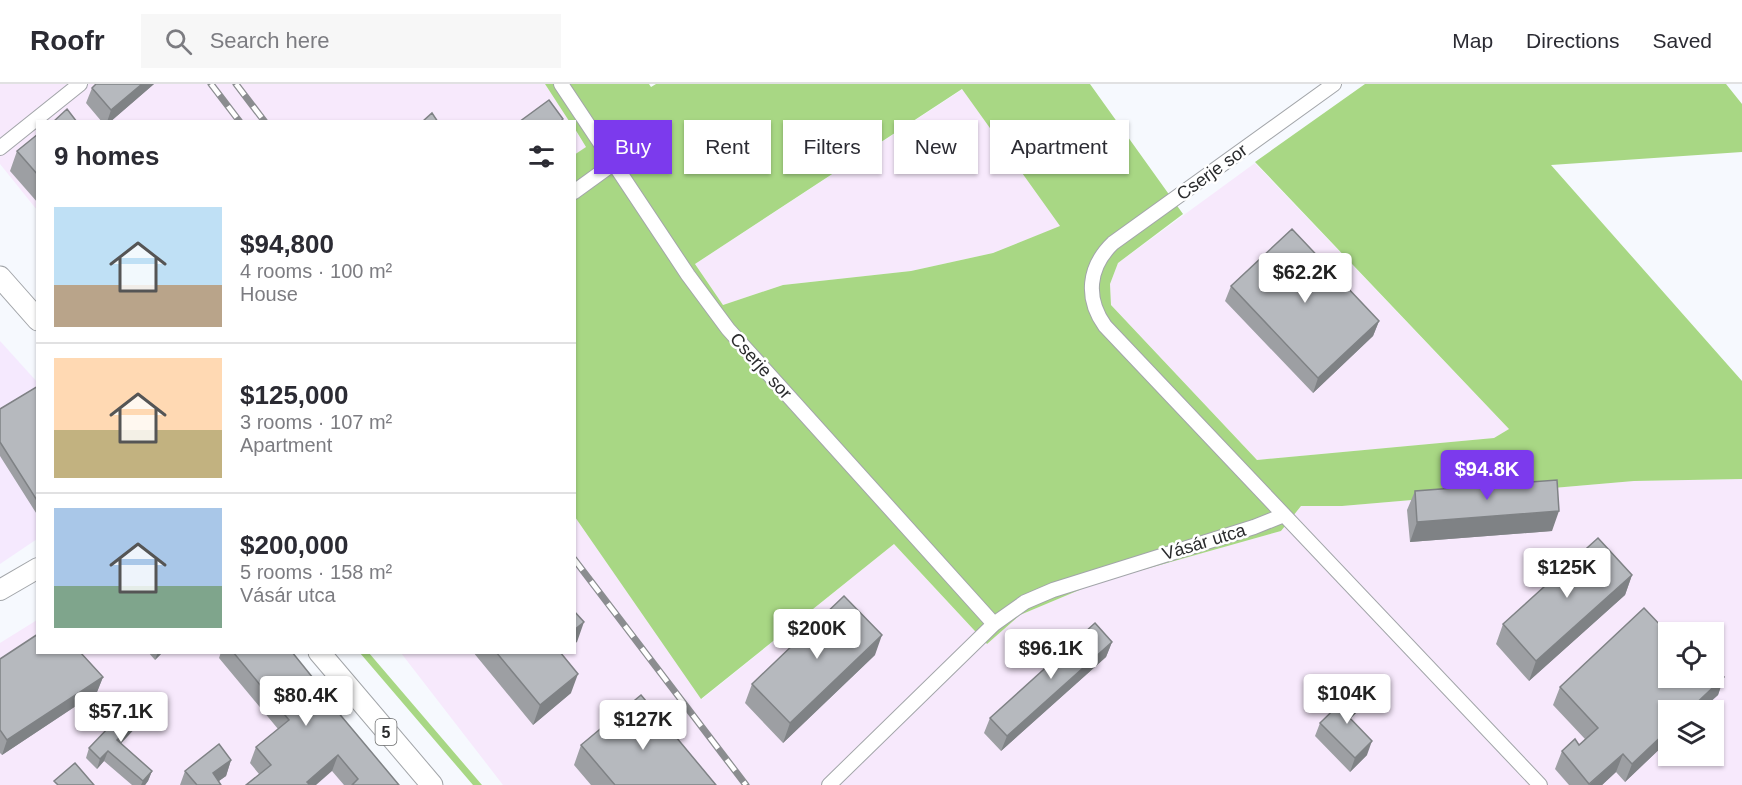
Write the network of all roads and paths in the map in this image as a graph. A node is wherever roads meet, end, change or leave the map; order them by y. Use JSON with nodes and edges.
{"nodes":[{"id":1,"x":80,"y":84,"type":"edge"},
{"id":2,"x":561,"y":84,"type":"edge"},
{"id":3,"x":1334,"y":84,"type":"edge"},
{"id":4,"x":594,"y":133,"type":"edge"},
{"id":5,"x":0,"y":148,"type":"edge"},
{"id":6,"x":599,"y":174,"type":"edge"},
{"id":7,"x":621,"y":174,"type":"edge"},
{"id":8,"x":576,"y":191,"type":"edge"},
{"id":9,"x":0,"y":277,"type":"edge"},
{"id":10,"x":36,"y":318,"type":"edge"},
{"id":11,"x":1284,"y":515,"type":"junction"},
{"id":12,"x":36,"y":569,"type":"edge"},
{"id":13,"x":0,"y":590,"type":"edge"},
{"id":14,"x":994,"y":624,"type":"junction"},
{"id":15,"x":321,"y":654,"type":"edge"},
{"id":16,"x":432,"y":785,"type":"edge"},
{"id":17,"x":829,"y":785,"type":"edge"},
{"id":18,"x":1540,"y":785,"type":"edge"}],
"edges":[{"from":1,"to":5,"type":"street"},
{"from":2,"to":4,"type":"street","name":"Cserje sor"},
{"from":3,"to":11,"type":"street","name":"Cserje sor"},
{"from":6,"to":8,"type":"street"},
{"from":7,"to":14,"type":"street","name":"Cserje sor"},
{"from":9,"to":10,"type":"main road"},
{"from":11,"to":14,"type":"street","name":"Vásár utca"},
{"from":11,"to":18,"type":"street"},
{"from":12,"to":13,"type":"street"},
{"from":14,"to":17,"type":"street","name":"Vásár utca"},
{"from":15,"to":16,"type":"main road","number":"5"}]}
